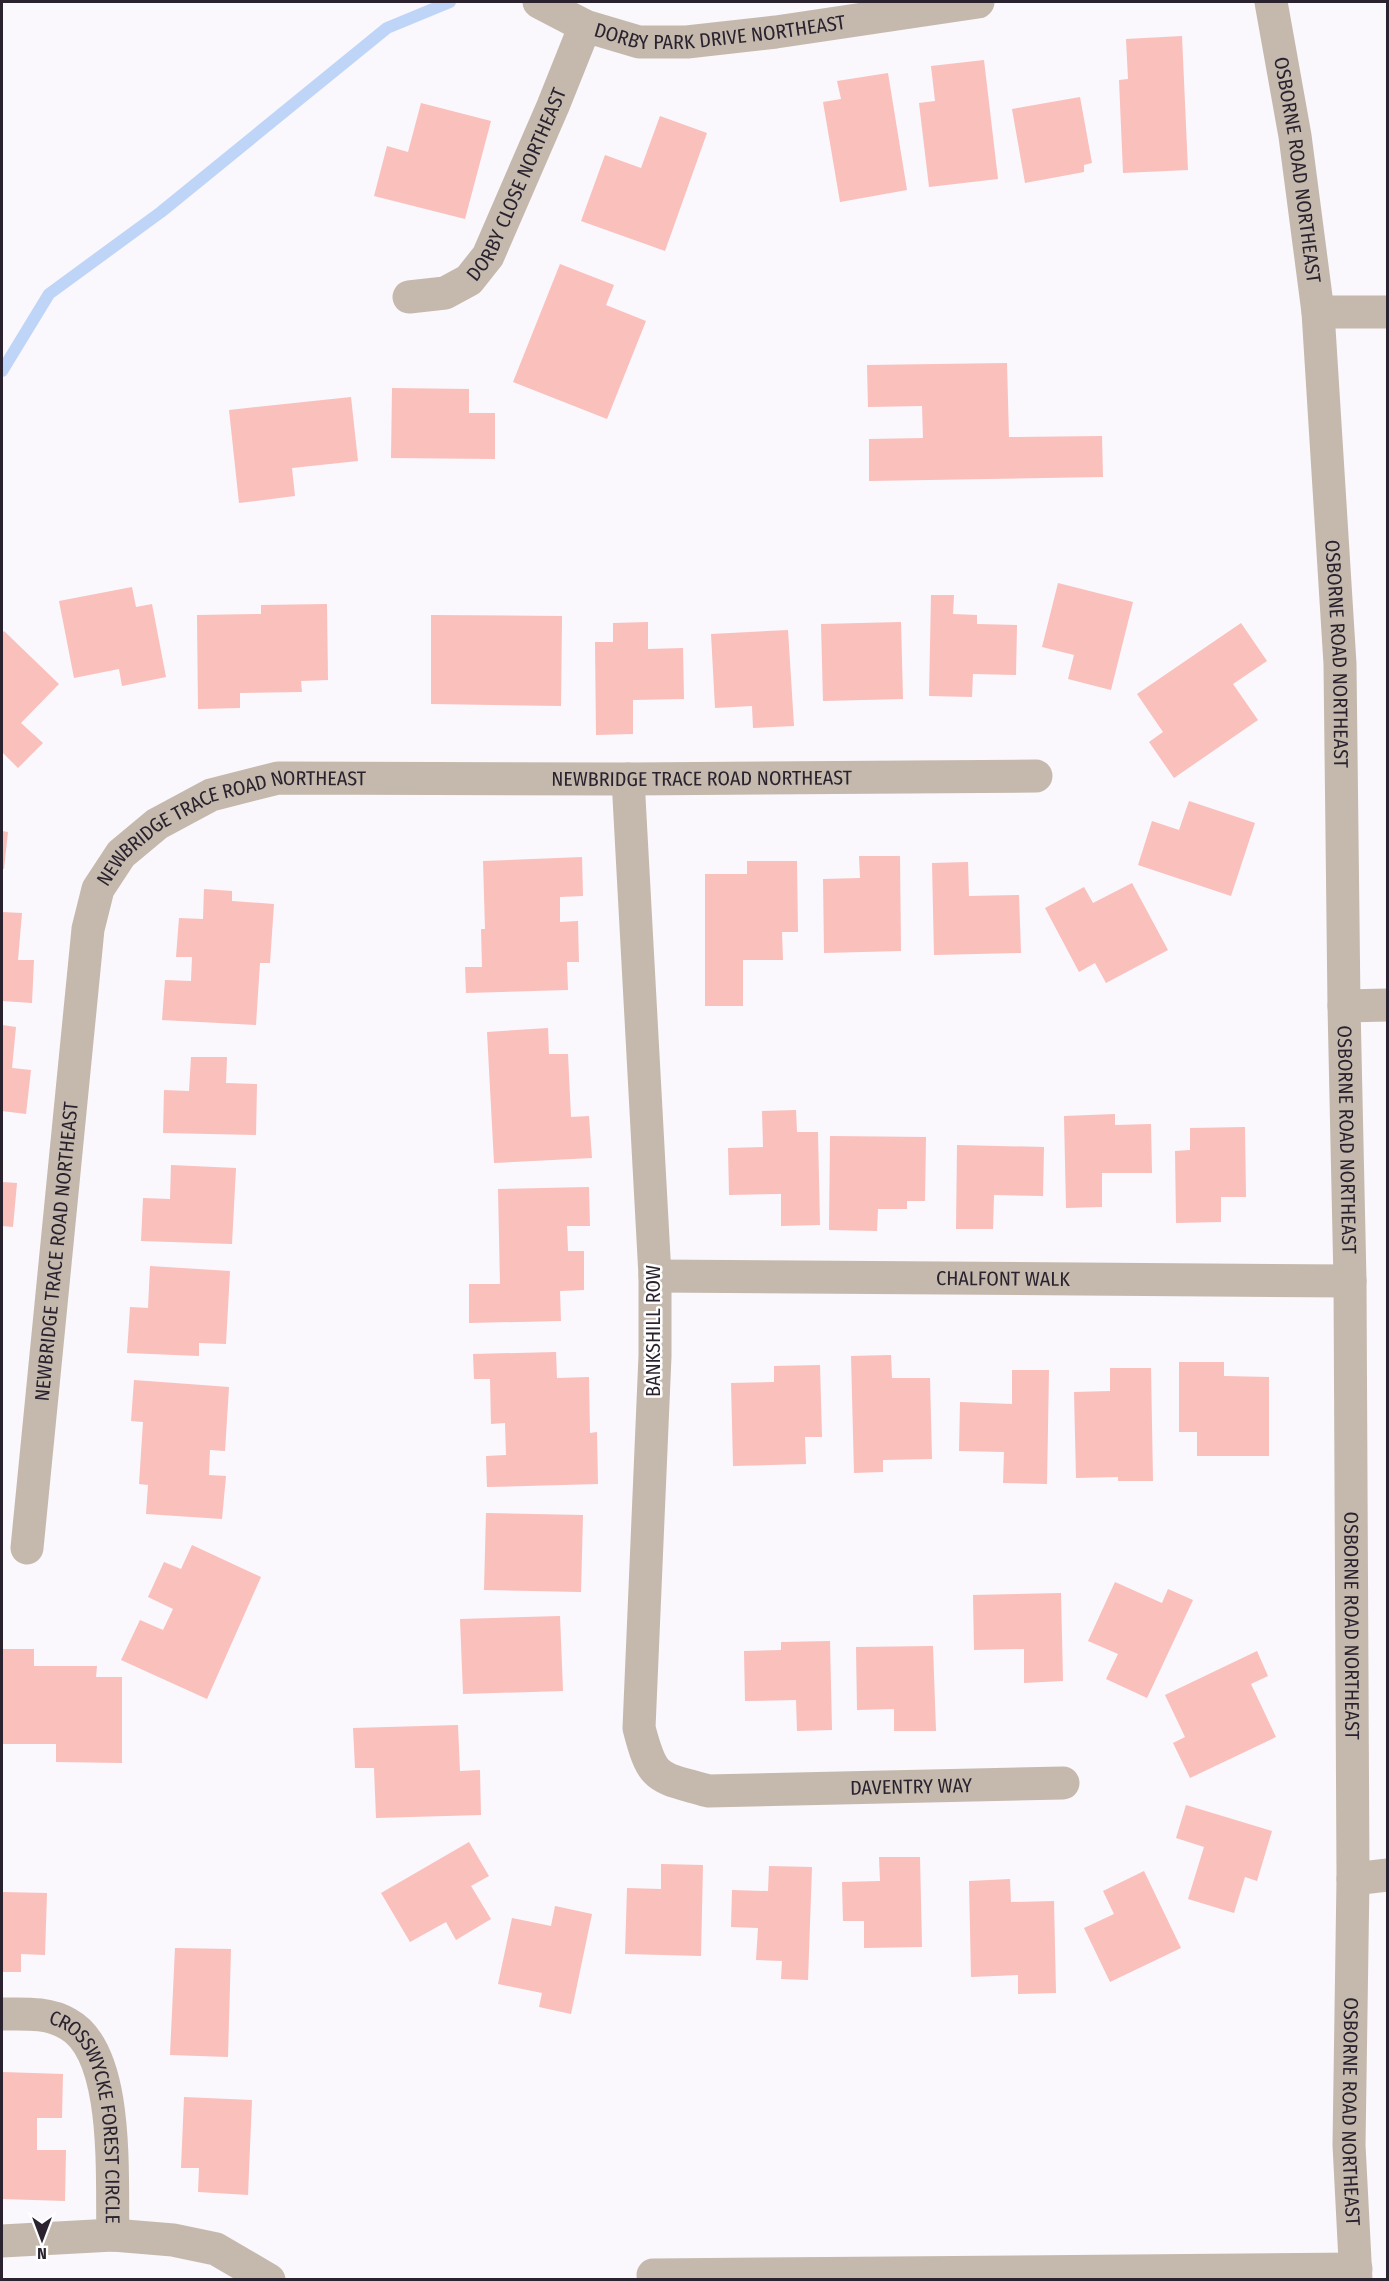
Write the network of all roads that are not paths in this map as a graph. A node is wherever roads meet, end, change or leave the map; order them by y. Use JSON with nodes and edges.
{"nodes":[{"id":1,"x":540,"y":2,"type":"edge"},
{"id":2,"x":978,"y":2,"type":"edge"},
{"id":3,"x":1271,"y":2,"type":"edge"},
{"id":4,"x":585,"y":26,"type":"junction"},
{"id":5,"x":409,"y":297,"type":"dead end"},
{"id":6,"x":1318,"y":312,"type":"junction"},
{"id":7,"x":1388,"y":312,"type":"edge"},
{"id":8,"x":1036,"y":776,"type":"dead end"},
{"id":9,"x":628,"y":779,"type":"junction"},
{"id":10,"x":1388,"y":1005,"type":"edge"},
{"id":11,"x":1344,"y":1006,"type":"junction"},
{"id":12,"x":655,"y":1276,"type":"junction"},
{"id":13,"x":1350,"y":1281,"type":"junction"},
{"id":14,"x":27,"y":1548,"type":"dead end"},
{"id":15,"x":1063,"y":1783,"type":"dead end"},
{"id":16,"x":758,"y":1790,"type":"joint"},
{"id":17,"x":1388,"y":1875,"type":"edge"},
{"id":18,"x":1353,"y":1879,"type":"junction"},
{"id":19,"x":2,"y":2014,"type":"edge"},
{"id":20,"x":113,"y":2235,"type":"junction"},
{"id":21,"x":2,"y":2241,"type":"edge"},
{"id":22,"x":1356,"y":2274,"type":"edge"},
{"id":23,"x":653,"y":2275,"type":"dead end"},
{"id":24,"x":269,"y":2280,"type":"edge"}],
"edges":[{"from":1,"to":4,"type":"street","name":"DORBY PARK DRIVE NORTHEAST"},
{"from":2,"to":4,"type":"street","name":"DORBY PARK DRIVE NORTHEAST"},
{"from":3,"to":6,"type":"street","name":"OSBORNE ROAD NORTHEAST"},
{"from":4,"to":5,"type":"street","name":"DORBY CLOSE NORTHEAST"},
{"from":6,"to":7,"type":"street"},
{"from":6,"to":11,"type":"street","name":"OSBORNE ROAD NORTHEAST"},
{"from":8,"to":9,"type":"street","name":"NEWBRIDGE TRACE ROAD NORTHEAST"},
{"from":9,"to":12,"type":"street","name":"BANKSHILL ROW"},
{"from":9,"to":14,"type":"street","name":"NEWBRIDGE TRACE ROAD NORTHEAST"},
{"from":10,"to":11,"type":"street"},
{"from":11,"to":13,"type":"street","name":"OSBORNE ROAD NORTHEAST"},
{"from":12,"to":13,"type":"street","name":"CHALFONT WALK"},
{"from":12,"to":16,"type":"street","name":"BANKSHILL ROW"},
{"from":13,"to":18,"type":"street","name":"OSBORNE ROAD NORTHEAST"},
{"from":15,"to":16,"type":"street","name":"DAVENTRY WAY"},
{"from":17,"to":18,"type":"street"},
{"from":18,"to":22,"type":"street","name":"OSBORNE ROAD NORTHEAST"},
{"from":19,"to":20,"type":"street","name":"CROSSWYCKE FOREST CIRCLE"},
{"from":20,"to":21,"type":"street"},
{"from":20,"to":24,"type":"street"},
{"from":22,"to":23,"type":"street"}]}
